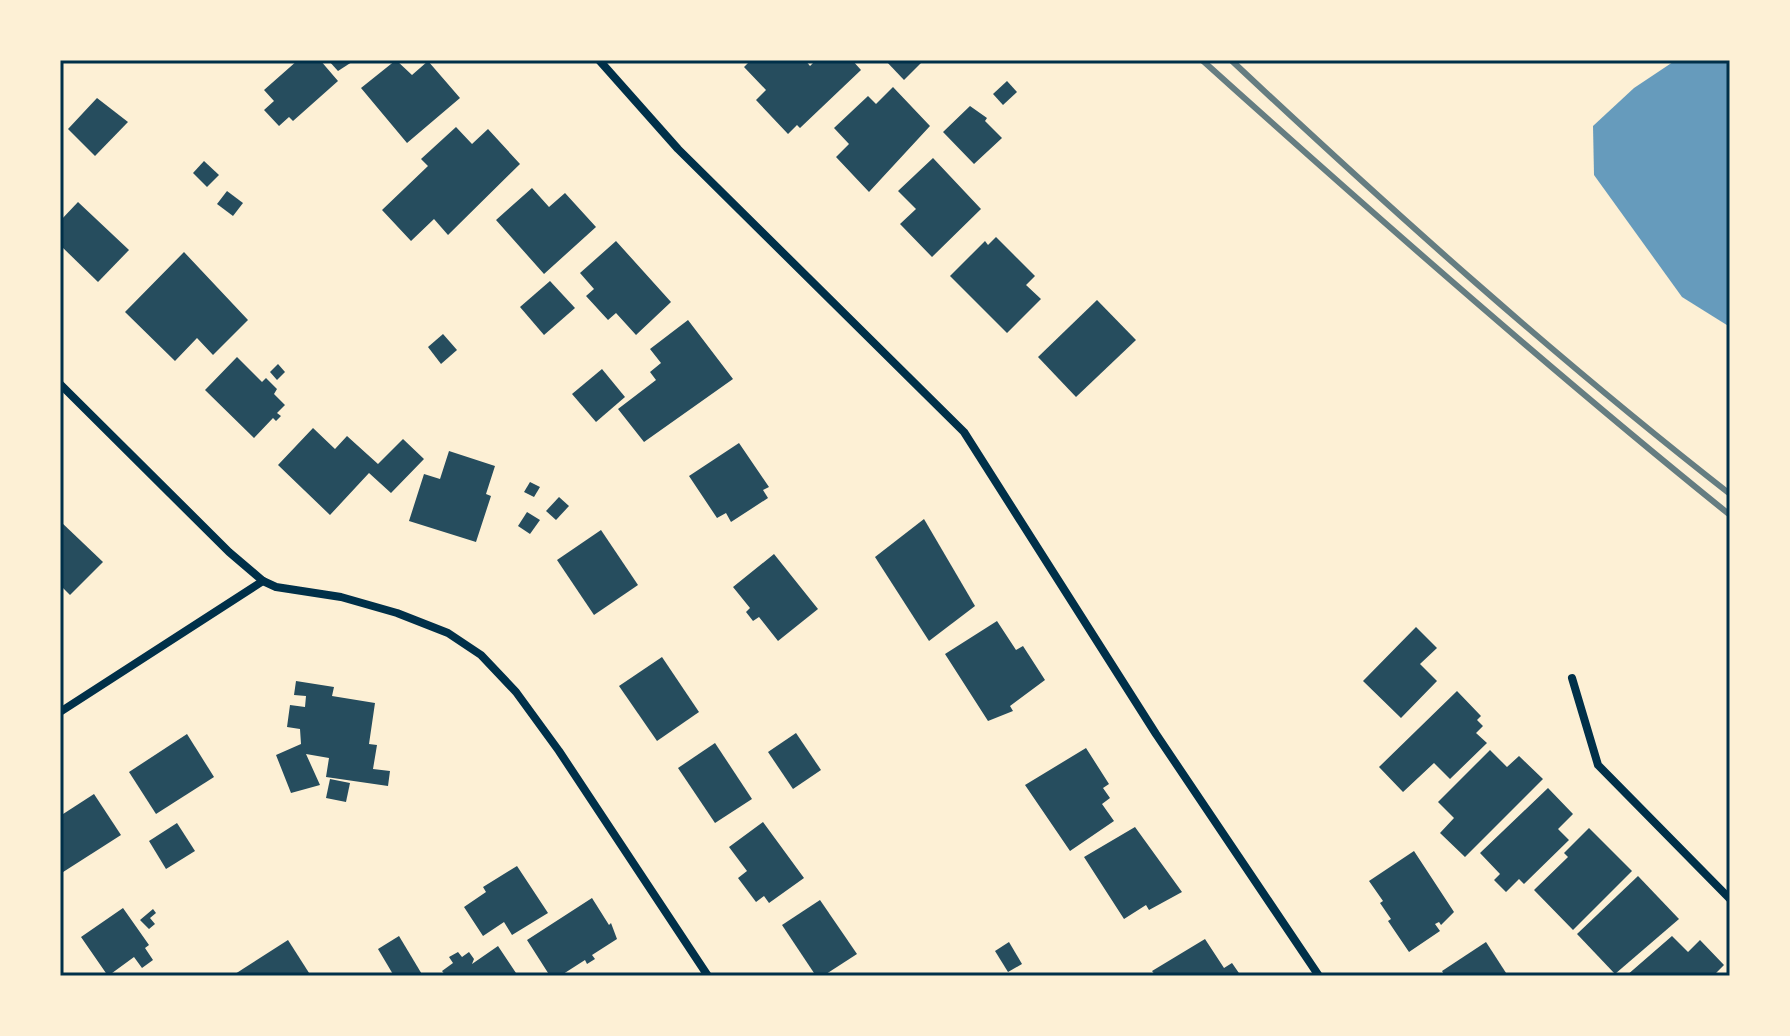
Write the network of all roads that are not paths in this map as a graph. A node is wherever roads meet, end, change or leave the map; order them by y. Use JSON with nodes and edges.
{"nodes":[{"id":1,"x":599,"y":60,"type":"edge"},
{"id":2,"x":60,"y":384,"type":"edge"},
{"id":3,"x":263,"y":581,"type":"junction"},
{"id":4,"x":1572,"y":678,"type":"dead end"},
{"id":5,"x":60,"y":712,"type":"edge"},
{"id":6,"x":1730,"y":899,"type":"edge"},
{"id":7,"x":708,"y":976,"type":"edge"},
{"id":8,"x":1319,"y":976,"type":"edge"}],
"edges":[{"from":1,"to":8,"type":"street"},
{"from":2,"to":3,"type":"street"},
{"from":3,"to":5,"type":"street"},
{"from":3,"to":7,"type":"street"},
{"from":4,"to":6,"type":"street"}]}
